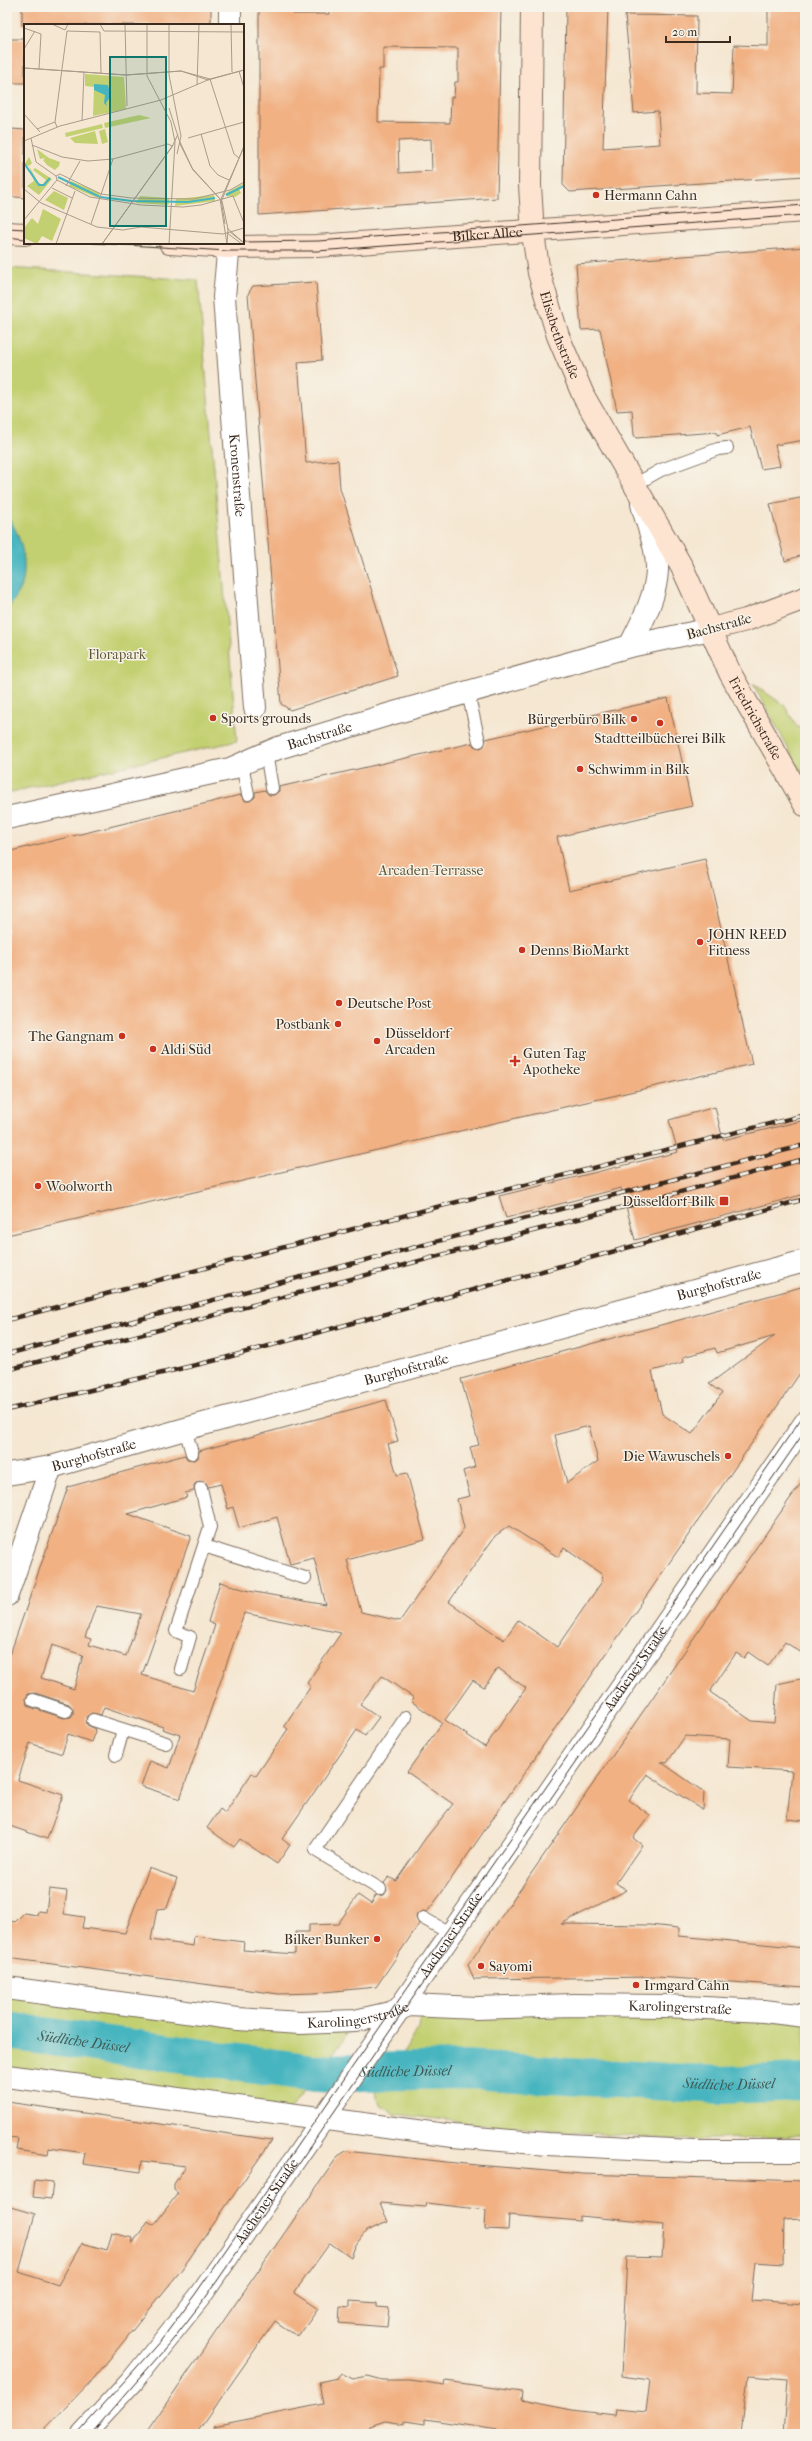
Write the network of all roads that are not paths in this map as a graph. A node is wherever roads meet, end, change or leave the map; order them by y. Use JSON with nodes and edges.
{"nodes":[{"id":1,"x":230,"y":7,"type":"edge"},
{"id":2,"x":532,"y":7,"type":"edge"},
{"id":3,"x":230,"y":24,"type":"edge"},
{"id":4,"x":805,"y":211,"type":"edge"},
{"id":5,"x":532,"y":231,"type":"junction"},
{"id":6,"x":7,"y":233,"type":"edge"},
{"id":7,"x":24,"y":234,"type":"edge"},
{"id":8,"x":200,"y":244,"type":"edge"},
{"id":9,"x":229,"y":245,"type":"edge"},
{"id":10,"x":727,"y":448,"type":"dead end"},
{"id":11,"x":636,"y":484,"type":"junction"},
{"id":12,"x":805,"y":598,"type":"edge"},
{"id":13,"x":711,"y":629,"type":"junction"},
{"id":14,"x":630,"y":646,"type":"junction"},
{"id":15,"x":468,"y":693,"type":"junction"},
{"id":16,"x":255,"y":708,"type":"dead end"},
{"id":17,"x":479,"y":741,"type":"dead end"},
{"id":18,"x":266,"y":753,"type":"junction"},
{"id":19,"x":242,"y":765,"type":"junction"},
{"id":20,"x":272,"y":788,"type":"dead end"},
{"id":21,"x":248,"y":794,"type":"dead end"},
{"id":22,"x":805,"y":805,"type":"edge"},
{"id":23,"x":7,"y":818,"type":"edge"},
{"id":24,"x":805,"y":1261,"type":"edge"},
{"id":25,"x":805,"y":1423,"type":"edge"},
{"id":26,"x":185,"y":1429,"type":"junction"},
{"id":27,"x":192,"y":1453,"type":"dead end"},
{"id":28,"x":51,"y":1467,"type":"junction"},
{"id":29,"x":7,"y":1474,"type":"edge"},
{"id":30,"x":201,"y":1488,"type":"dead end"},
{"id":31,"x":204,"y":1546,"type":"junction"},
{"id":32,"x":305,"y":1578,"type":"dead end"},
{"id":33,"x":7,"y":1595,"type":"edge"},
{"id":34,"x":180,"y":1668,"type":"dead end"},
{"id":35,"x":33,"y":1700,"type":"dead end"},
{"id":36,"x":66,"y":1711,"type":"dead end"},
{"id":37,"x":406,"y":1717,"type":"dead end"},
{"id":38,"x":93,"y":1720,"type":"dead end"},
{"id":39,"x":124,"y":1730,"type":"junction"},
{"id":40,"x":166,"y":1743,"type":"dead end"},
{"id":41,"x":116,"y":1755,"type":"dead end"},
{"id":42,"x":380,"y":1889,"type":"dead end"},
{"id":43,"x":423,"y":1918,"type":"dead end"},
{"id":44,"x":451,"y":1934,"type":"junction"},
{"id":45,"x":7,"y":1988,"type":"edge"},
{"id":46,"x":400,"y":2009,"type":"junction"},
{"id":47,"x":805,"y":2016,"type":"edge"},
{"id":48,"x":7,"y":2076,"type":"edge"},
{"id":49,"x":323,"y":2120,"type":"junction"},
{"id":50,"x":805,"y":2151,"type":"edge"},
{"id":51,"x":94,"y":2429,"type":"edge"}],
"edges":[{"from":1,"to":3,"type":"street"},
{"from":2,"to":5,"type":"main road","name":"Elisabethstraße"},
{"from":4,"to":5,"type":"main road","name":"Bilker Allee"},
{"from":5,"to":9,"type":"main road","name":"Bilker Allee"},
{"from":5,"to":11,"type":"main road","name":"Elisabethstraße"},
{"from":6,"to":7,"type":"main road"},
{"from":8,"to":9,"type":"main road","name":"Bilker Allee"},
{"from":9,"to":16,"type":"street","name":"Kronenstraße"},
{"from":10,"to":11,"type":"lane"},
{"from":11,"to":13,"type":"main road","name":"Elisabethstraße"},
{"from":11,"to":14,"type":"street"},
{"from":12,"to":13,"type":"main road","name":"Bachstraße"},
{"from":13,"to":14,"type":"street","name":"Bachstraße"},
{"from":13,"to":22,"type":"main road","name":"Friedrichstraße"},
{"from":14,"to":15,"type":"street","name":"Bachstraße"},
{"from":15,"to":17,"type":"lane"},
{"from":15,"to":18,"type":"street","name":"Bachstraße"},
{"from":18,"to":19,"type":"street","name":"Bachstraße"},
{"from":18,"to":20,"type":"lane"},
{"from":19,"to":21,"type":"lane"},
{"from":19,"to":23,"type":"street","name":"Bachstraße"},
{"from":24,"to":26,"type":"street","name":"Burghofstraße"},
{"from":25,"to":44,"type":"street","name":"Aachener Straße"},
{"from":26,"to":27,"type":"lane"},
{"from":26,"to":28,"type":"street","name":"Burghofstraße"},
{"from":28,"to":29,"type":"street","name":"Burghofstraße"},
{"from":28,"to":33,"type":"street"},
{"from":30,"to":31,"type":"lane"},
{"from":31,"to":32,"type":"lane"},
{"from":31,"to":34,"type":"lane"},
{"from":35,"to":36,"type":"lane"},
{"from":37,"to":42,"type":"lane"},
{"from":38,"to":39,"type":"lane"},
{"from":39,"to":40,"type":"lane"},
{"from":39,"to":41,"type":"lane"},
{"from":43,"to":44,"type":"lane"},
{"from":44,"to":46,"type":"street","name":"Aachener Straße"},
{"from":45,"to":46,"type":"street","name":"Karolingerstraße"},
{"from":46,"to":47,"type":"street","name":"Karolingerstraße"},
{"from":46,"to":49,"type":"street","name":"Aachener Straße"},
{"from":48,"to":49,"type":"street"},
{"from":49,"to":50,"type":"street"},
{"from":49,"to":51,"type":"street","name":"Aachener Straße"}]}
